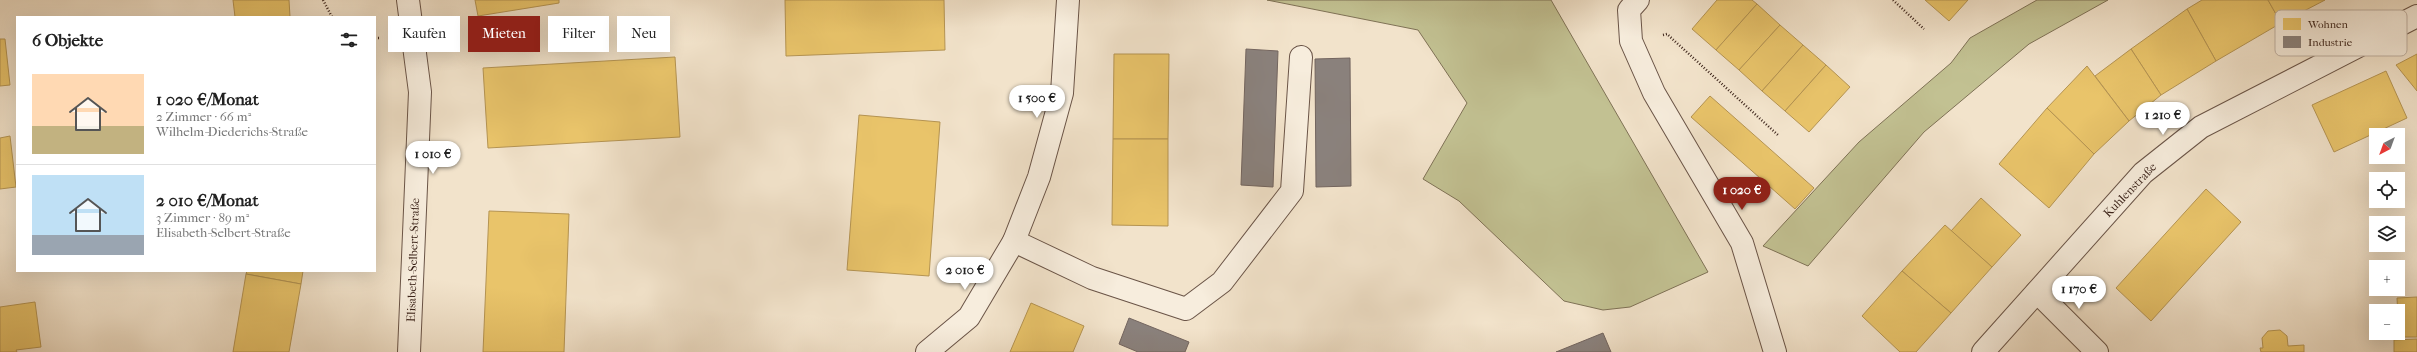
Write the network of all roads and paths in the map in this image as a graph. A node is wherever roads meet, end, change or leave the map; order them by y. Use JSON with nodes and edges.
{"nodes":[{"id":1,"x":323,"y":0,"type":"edge"},
{"id":2,"x":408,"y":0,"type":"edge"},
{"id":3,"x":1068,"y":0,"type":"edge"},
{"id":4,"x":1638,"y":0,"type":"edge"},
{"id":5,"x":1893,"y":0,"type":"edge"},
{"id":6,"x":331,"y":16,"type":"edge"},
{"id":7,"x":2417,"y":16,"type":"edge"},
{"id":8,"x":2407,"y":21,"type":"edge"},
{"id":9,"x":1924,"y":29,"type":"dead end"},
{"id":10,"x":1630,"y":41,"type":"junction"},
{"id":11,"x":2339,"y":56,"type":"edge"},
{"id":12,"x":1301,"y":57,"type":"dead end"},
{"id":13,"x":1779,"y":136,"type":"dead end"},
{"id":14,"x":1014,"y":240,"type":"junction"},
{"id":15,"x":2037,"y":292,"type":"junction"},
{"id":16,"x":410,"y":352,"type":"edge"},
{"id":17,"x":927,"y":352,"type":"edge"},
{"id":18,"x":1775,"y":352,"type":"edge"},
{"id":19,"x":1983,"y":352,"type":"edge"},
{"id":20,"x":2097,"y":352,"type":"edge"}],
"edges":[{"from":1,"to":6,"type":"path"},
{"from":2,"to":16,"type":"street","name":"Elisabeth-Selbert-Straße"},
{"from":3,"to":14,"type":"street"},
{"from":4,"to":10,"type":"street"},
{"from":5,"to":9,"type":"path"},
{"from":7,"to":8,"type":"street","name":"Kuhlenstraße"},
{"from":10,"to":13,"type":"path"},
{"from":10,"to":18,"type":"street"},
{"from":11,"to":15,"type":"street","name":"Kuhlenstraße"},
{"from":12,"to":14,"type":"street"},
{"from":14,"to":17,"type":"street"},
{"from":15,"to":19,"type":"street","name":"Kuhlenstraße"},
{"from":15,"to":20,"type":"street"}]}
